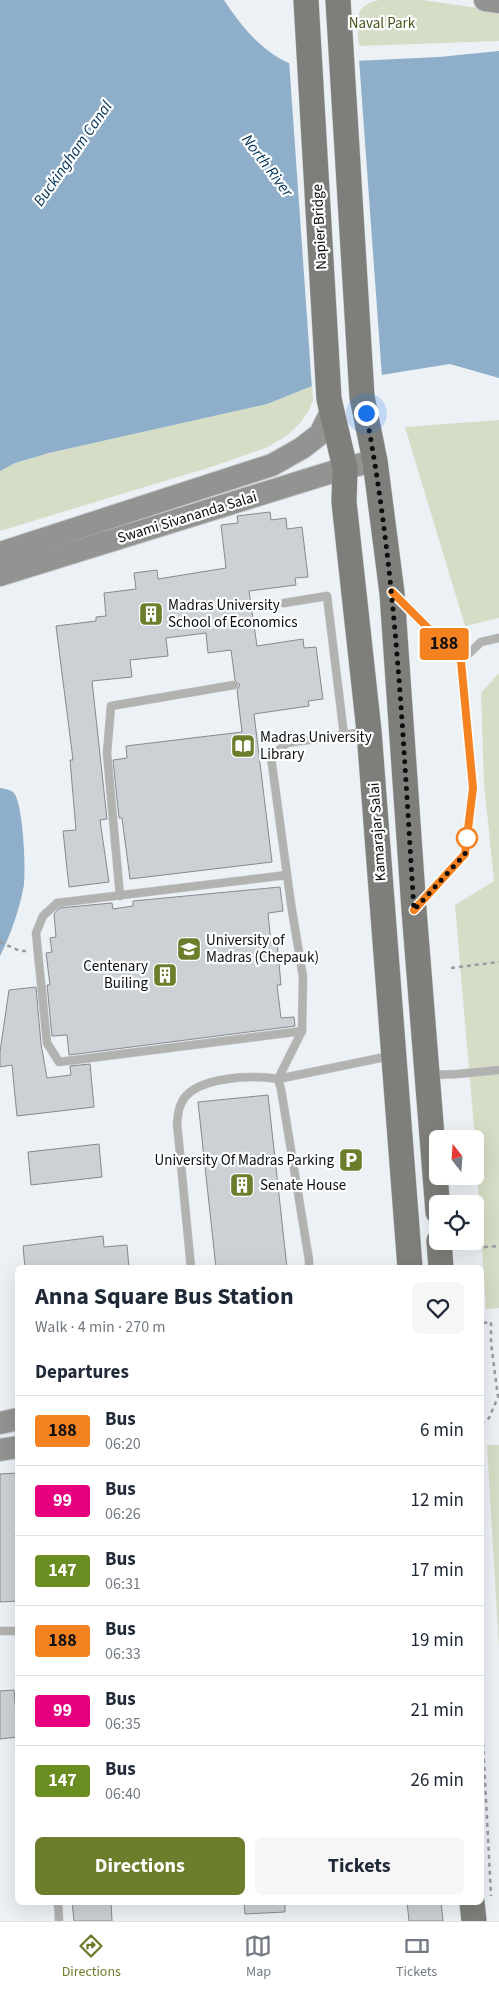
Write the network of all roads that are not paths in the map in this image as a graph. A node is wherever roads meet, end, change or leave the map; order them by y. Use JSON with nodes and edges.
{"nodes":[{"id":1,"x":306,"y":0,"type":"edge"},
{"id":2,"x":485,"y":0,"type":"edge"},
{"id":3,"x":499,"y":2,"type":"edge"},
{"id":4,"x":342,"y":4,"type":"edge"},
{"id":5,"x":330,"y":405,"type":"junction"},
{"id":6,"x":375,"y":461,"type":"junction"},
{"id":7,"x":345,"y":468,"type":"junction"},
{"id":8,"x":0,"y":553,"type":"edge"},
{"id":9,"x":0,"y":574,"type":"edge"},
{"id":10,"x":392,"y":592,"type":"junction"},
{"id":11,"x":284,"y":603,"type":"dead end"},
{"id":12,"x":499,"y":638,"type":"edge"},
{"id":13,"x":461,"y":661,"type":"junction"},
{"id":14,"x":234,"y":685,"type":"dead end"},
{"id":15,"x":369,"y":731,"type":"junction"},
{"id":16,"x":344,"y":735,"type":"junction"},
{"id":17,"x":287,"y":875,"type":"junction"},
{"id":18,"x":120,"y":896,"type":"junction"},
{"id":19,"x":414,"y":910,"type":"junction"},
{"id":20,"x":302,"y":1031,"type":"junction"},
{"id":21,"x":395,"y":1056,"type":"junction"},
{"id":22,"x":499,"y":1070,"type":"edge"},
{"id":23,"x":428,"y":1075,"type":"junction"},
{"id":24,"x":278,"y":1080,"type":"junction"},
{"id":25,"x":437,"y":1195,"type":"edge"},
{"id":26,"x":448,"y":1250,"type":"edge"},
{"id":27,"x":190,"y":1265,"type":"edge"},
{"id":28,"x":309,"y":1265,"type":"edge"},
{"id":29,"x":410,"y":1265,"type":"edge"},
{"id":30,"x":442,"y":1265,"type":"edge"},
{"id":31,"x":15,"y":1420,"type":"edge"},
{"id":32,"x":0,"y":1423,"type":"edge"},
{"id":33,"x":15,"y":1448,"type":"edge"},
{"id":34,"x":0,"y":1450,"type":"edge"},
{"id":35,"x":0,"y":1631,"type":"edge"},
{"id":36,"x":15,"y":1631,"type":"edge"},
{"id":37,"x":58,"y":1905,"type":"edge"},
{"id":38,"x":461,"y":1905,"type":"edge"},
{"id":39,"x":480,"y":1905,"type":"edge"},
{"id":40,"x":59,"y":1921,"type":"edge"},
{"id":41,"x":463,"y":1921,"type":"edge"},
{"id":42,"x":474,"y":1921,"type":"edge"}],
"edges":[{"from":1,"to":5,"type":"main road","name":"Napier Bridge"},
{"from":2,"to":3,"type":"street"},
{"from":4,"to":6,"type":"main road"},
{"from":5,"to":7,"type":"main road","name":"Kamarajar Salai"},
{"from":5,"to":8,"type":"street","name":"Swami Sivananda Salai"},
{"from":6,"to":7,"type":"street","name":"Swami Sivananda Salai"},
{"from":6,"to":10,"type":"main road"},
{"from":7,"to":9,"type":"street","name":"Swami Sivananda Salai"},
{"from":7,"to":15,"type":"main road","name":"Kamarajar Salai"},
{"from":10,"to":13,"type":"lane"},
{"from":10,"to":19,"type":"main road"},
{"from":11,"to":16,"type":"lane"},
{"from":12,"to":13,"type":"lane"},
{"from":13,"to":19,"type":"lane"},
{"from":14,"to":18,"type":"lane"},
{"from":15,"to":16,"type":"lane"},
{"from":15,"to":21,"type":"main road","name":"Kamarajar Salai"},
{"from":16,"to":17,"type":"lane"},
{"from":17,"to":18,"type":"lane"},
{"from":17,"to":20,"type":"lane"},
{"from":18,"to":20,"type":"lane"},
{"from":19,"to":23,"type":"main road"},
{"from":20,"to":24,"type":"lane"},
{"from":21,"to":24,"type":"lane"},
{"from":21,"to":29,"type":"main road","name":"Kamarajar Salai"},
{"from":22,"to":23,"type":"lane"},
{"from":23,"to":25,"type":"main road"},
{"from":24,"to":27,"type":"lane"},
{"from":24,"to":28,"type":"lane"},
{"from":26,"to":30,"type":"main road"},
{"from":31,"to":32,"type":"street"},
{"from":33,"to":34,"type":"street"},
{"from":35,"to":36,"type":"lane"},
{"from":37,"to":40,"type":"lane"},
{"from":38,"to":41,"type":"main road"},
{"from":39,"to":42,"type":"main road"}]}
